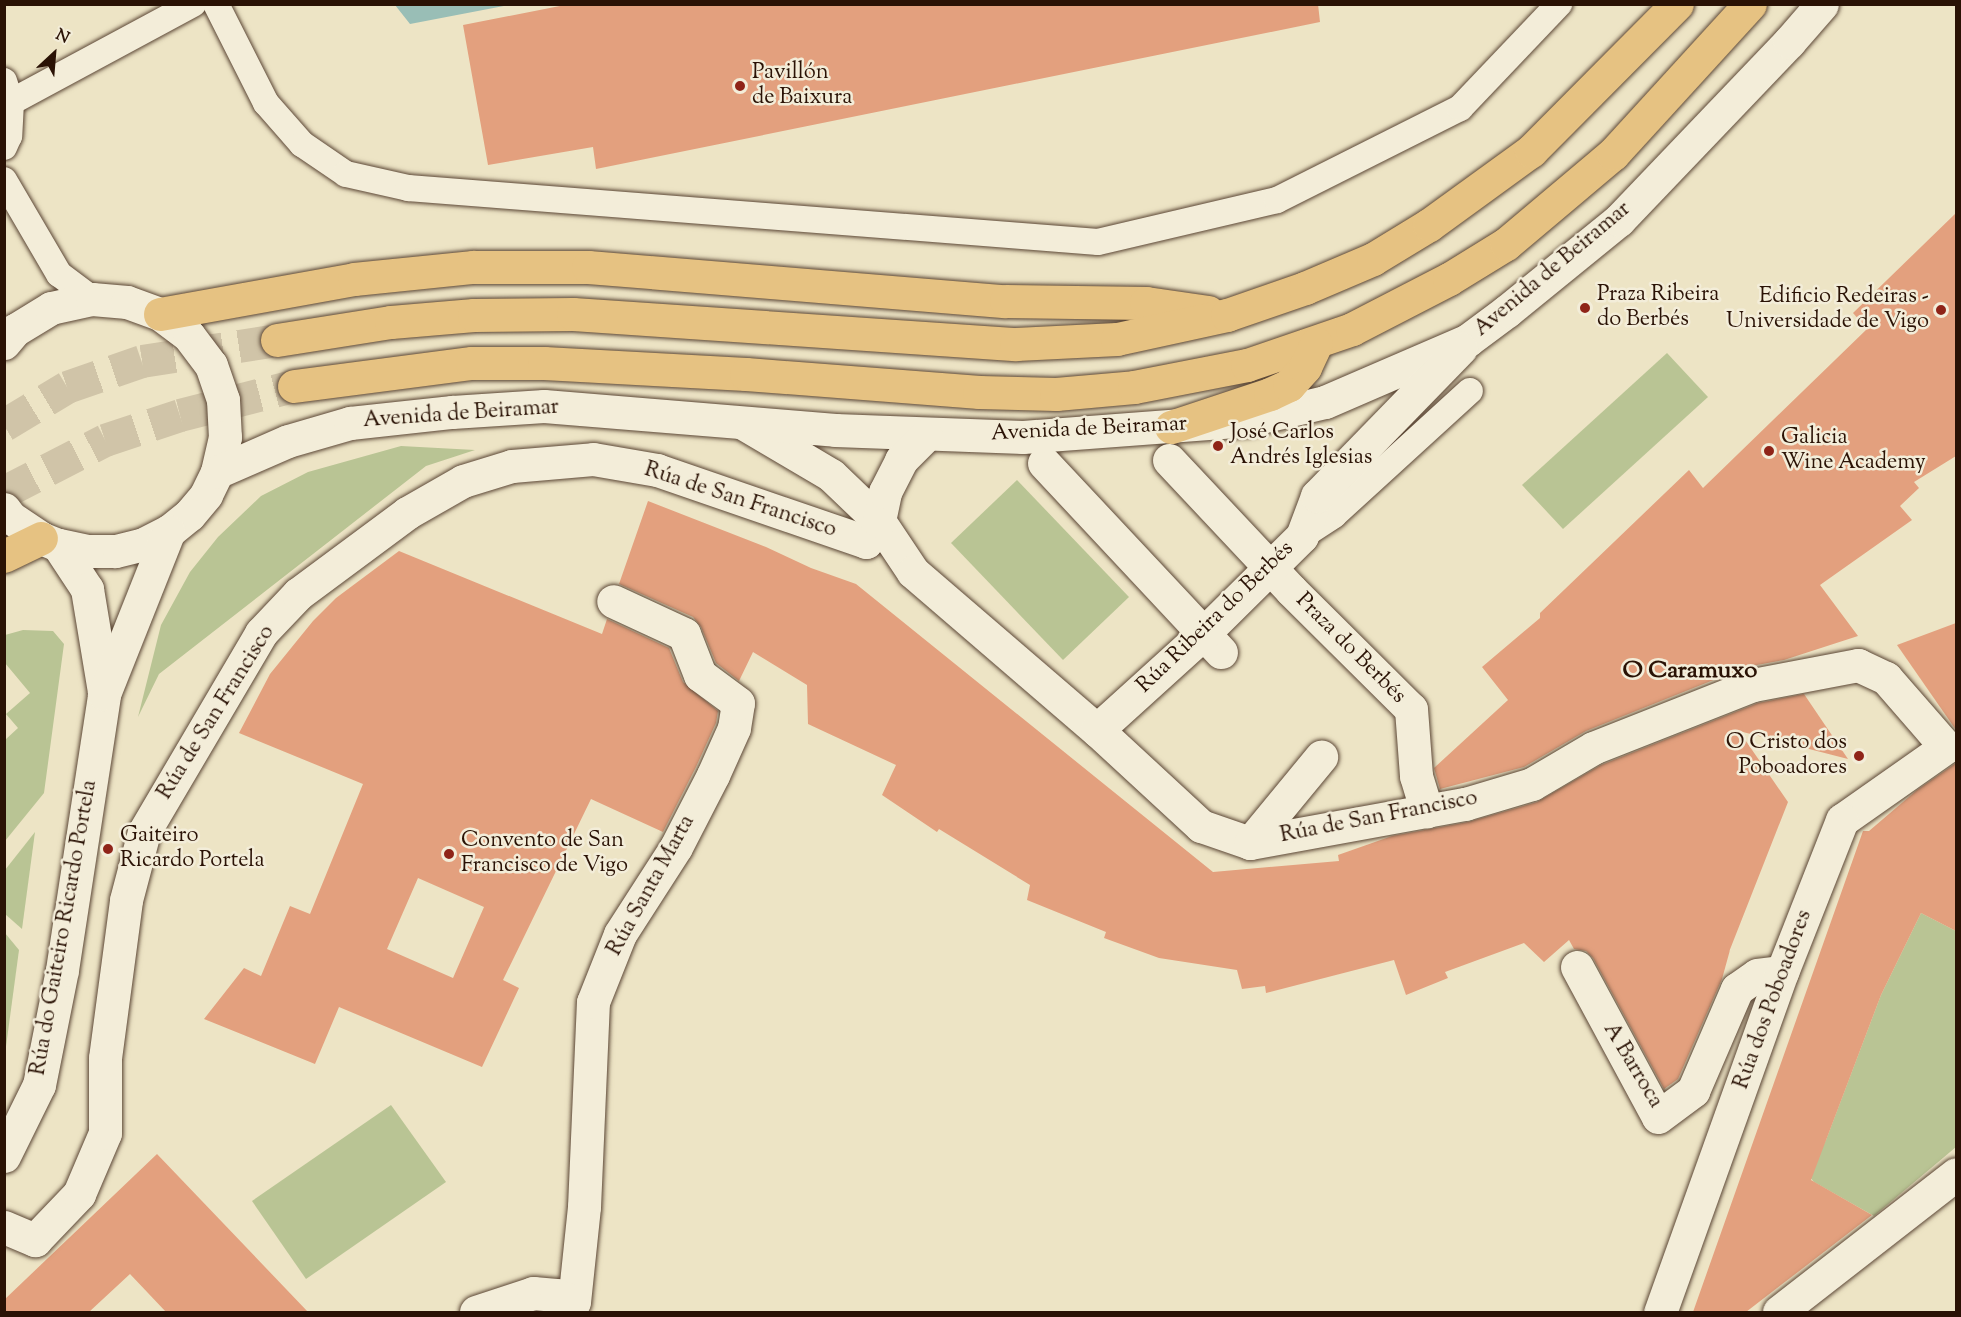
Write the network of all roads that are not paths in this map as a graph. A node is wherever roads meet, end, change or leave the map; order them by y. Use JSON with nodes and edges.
{"nodes":[{"id":1,"x":193,"y":4,"type":"edge"},
{"id":2,"x":216,"y":4,"type":"edge"},
{"id":3,"x":1559,"y":4,"type":"edge"},
{"id":4,"x":1677,"y":4,"type":"edge"},
{"id":5,"x":1750,"y":4,"type":"edge"},
{"id":6,"x":1822,"y":4,"type":"edge"},
{"id":7,"x":8,"y":92,"type":"edge"},
{"id":8,"x":4,"y":147,"type":"edge"},
{"id":9,"x":4,"y":180,"type":"edge"},
{"id":10,"x":92,"y":299,"type":"junction"},
{"id":11,"x":160,"y":314,"type":"junction"},
{"id":12,"x":1227,"y":315,"type":"junction"},
{"id":13,"x":277,"y":340,"type":"tunnel mouth"},
{"id":14,"x":1468,"y":340,"type":"junction"},
{"id":15,"x":4,"y":343,"type":"edge"},
{"id":16,"x":1316,"y":343,"type":"junction"},
{"id":17,"x":294,"y":386,"type":"tunnel mouth"},
{"id":18,"x":1470,"y":391,"type":"dead end"},
{"id":19,"x":743,"y":423,"type":"junction"},
{"id":20,"x":1171,"y":427,"type":"junction"},
{"id":21,"x":926,"y":435,"type":"junction"},
{"id":22,"x":1169,"y":460,"type":"dead end"},
{"id":23,"x":1044,"y":462,"type":"dead end"},
{"id":24,"x":217,"y":472,"type":"junction"},
{"id":25,"x":4,"y":509,"type":"edge"},
{"id":26,"x":879,"y":521,"type":"junction"},
{"id":27,"x":169,"y":531,"type":"junction"},
{"id":28,"x":1302,"y":537,"type":"junction"},
{"id":29,"x":49,"y":542,"type":"junction"},
{"id":30,"x":4,"y":556,"type":"edge"},
{"id":31,"x":1270,"y":568,"type":"junction"},
{"id":32,"x":613,"y":601,"type":"dead end"},
{"id":33,"x":1212,"y":643,"type":"junction"},
{"id":34,"x":104,"y":694,"type":"junction"},
{"id":35,"x":1097,"y":730,"type":"junction"},
{"id":36,"x":1951,"y":742,"type":"edge"},
{"id":37,"x":1321,"y":757,"type":"dead end"},
{"id":38,"x":1427,"y":811,"type":"junction"},
{"id":39,"x":1250,"y":843,"type":"junction"},
{"id":40,"x":1577,"y":967,"type":"dead end"},
{"id":41,"x":1782,"y":972,"type":"junction"},
{"id":42,"x":4,"y":1156,"type":"edge"},
{"id":43,"x":1956,"y":1174,"type":"edge"},
{"id":44,"x":4,"y":1227,"type":"edge"},
{"id":45,"x":578,"y":1307,"type":"edge"},
{"id":46,"x":476,"y":1312,"type":"edge"},
{"id":47,"x":1660,"y":1312,"type":"edge"},
{"id":48,"x":1779,"y":1312,"type":"edge"}],
"edges":[{"from":1,"to":7,"type":"lane"},
{"from":2,"to":3,"type":"lane"},
{"from":4,"to":12,"type":"main road"},
{"from":5,"to":16,"type":"main road","name":"Avenida de Beiramar"},
{"from":6,"to":14,"type":"street","name":"Avenida de Beiramar"},
{"from":7,"to":8,"type":"lane"},
{"from":9,"to":10,"type":"lane"},
{"from":10,"to":11,"type":"street"},
{"from":10,"to":15,"type":"street"},
{"from":11,"to":12,"type":"main road"},
{"from":11,"to":24,"type":"street"},
{"from":12,"to":13,"type":"main road"},
{"from":14,"to":20,"type":"street","name":"Avenida de Beiramar"},
{"from":14,"to":28,"type":"street","name":"Rúa Ribeira do Berbés"},
{"from":16,"to":17,"type":"main road","name":"Avenida de Beiramar"},
{"from":16,"to":20,"type":"main road"},
{"from":18,"to":28,"type":"lane"},
{"from":19,"to":21,"type":"street","name":"Avenida de Beiramar"},
{"from":19,"to":24,"type":"street","name":"Avenida de Beiramar"},
{"from":19,"to":26,"type":"street","name":"Rúa de San Francisco"},
{"from":20,"to":21,"type":"street","name":"Avenida de Beiramar"},
{"from":21,"to":26,"type":"street"},
{"from":22,"to":31,"type":"street","name":"Praza do Berbés"},
{"from":23,"to":33,"type":"street"},
{"from":24,"to":27,"type":"street"},
{"from":25,"to":29,"type":"street"},
{"from":26,"to":35,"type":"street","name":"Rúa de San Francisco"},
{"from":26,"to":44,"type":"street","name":"Rúa de San Francisco"},
{"from":27,"to":29,"type":"street"},
{"from":27,"to":34,"type":"street","name":"Rúa do Gaiteiro Ricardo Portela"},
{"from":28,"to":31,"type":"street","name":"Rúa Ribeira do Berbés"},
{"from":29,"to":30,"type":"main road"},
{"from":29,"to":34,"type":"street","name":"Rúa do Gaiteiro Ricardo Portela"},
{"from":31,"to":33,"type":"street","name":"Rúa Ribeira do Berbés"},
{"from":31,"to":38,"type":"street","name":"Praza do Berbés"},
{"from":32,"to":45,"type":"street","name":"Rúa Santa Marta"},
{"from":33,"to":35,"type":"street","name":"Rúa Ribeira do Berbés"},
{"from":34,"to":42,"type":"street","name":"Rúa do Gaiteiro Ricardo Portela"},
{"from":35,"to":39,"type":"street","name":"Rúa de San Francisco"},
{"from":36,"to":38,"type":"street","name":"Rúa de San Francisco"},
{"from":36,"to":41,"type":"street","name":"Rúa dos Poboadores"},
{"from":37,"to":39,"type":"street"},
{"from":38,"to":39,"type":"street","name":"Rúa de San Francisco"},
{"from":40,"to":41,"type":"street","name":"A Barroca"},
{"from":41,"to":47,"type":"street","name":"Rúa dos Poboadores"},
{"from":43,"to":48,"type":"street"},
{"from":45,"to":46,"type":"street"}]}
